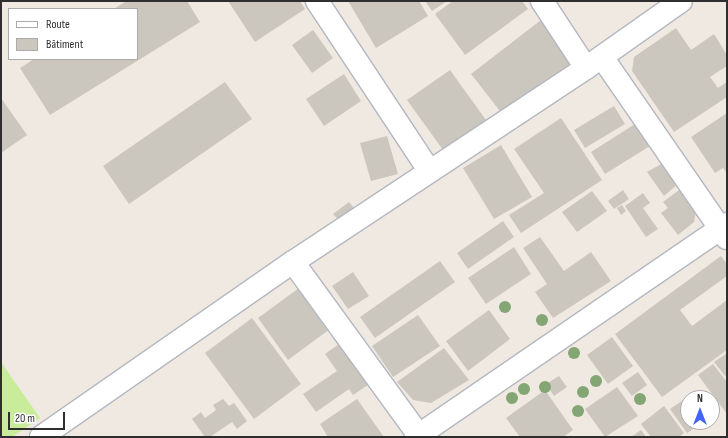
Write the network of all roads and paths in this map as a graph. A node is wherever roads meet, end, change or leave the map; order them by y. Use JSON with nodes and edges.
{"nodes":[{"id":1,"x":317,"y":1,"type":"edge"},
{"id":2,"x":542,"y":1,"type":"edge"},
{"id":3,"x":681,"y":1,"type":"edge"},
{"id":4,"x":594,"y":62,"type":"junction"},
{"id":5,"x":429,"y":170,"type":"junction"},
{"id":6,"x":725,"y":230,"type":"edge"},
{"id":7,"x":293,"y":262,"type":"junction"},
{"id":8,"x":418,"y":436,"type":"edge"},
{"id":9,"x":41,"y":437,"type":"edge"}],
"edges":[{"from":1,"to":5,"type":"street"},
{"from":2,"to":4,"type":"street"},
{"from":3,"to":4,"type":"street"},
{"from":4,"to":5,"type":"street"},
{"from":4,"to":6,"type":"street"},
{"from":5,"to":7,"type":"street"},
{"from":6,"to":8,"type":"street"},
{"from":7,"to":8,"type":"street"},
{"from":7,"to":9,"type":"street"}]}
